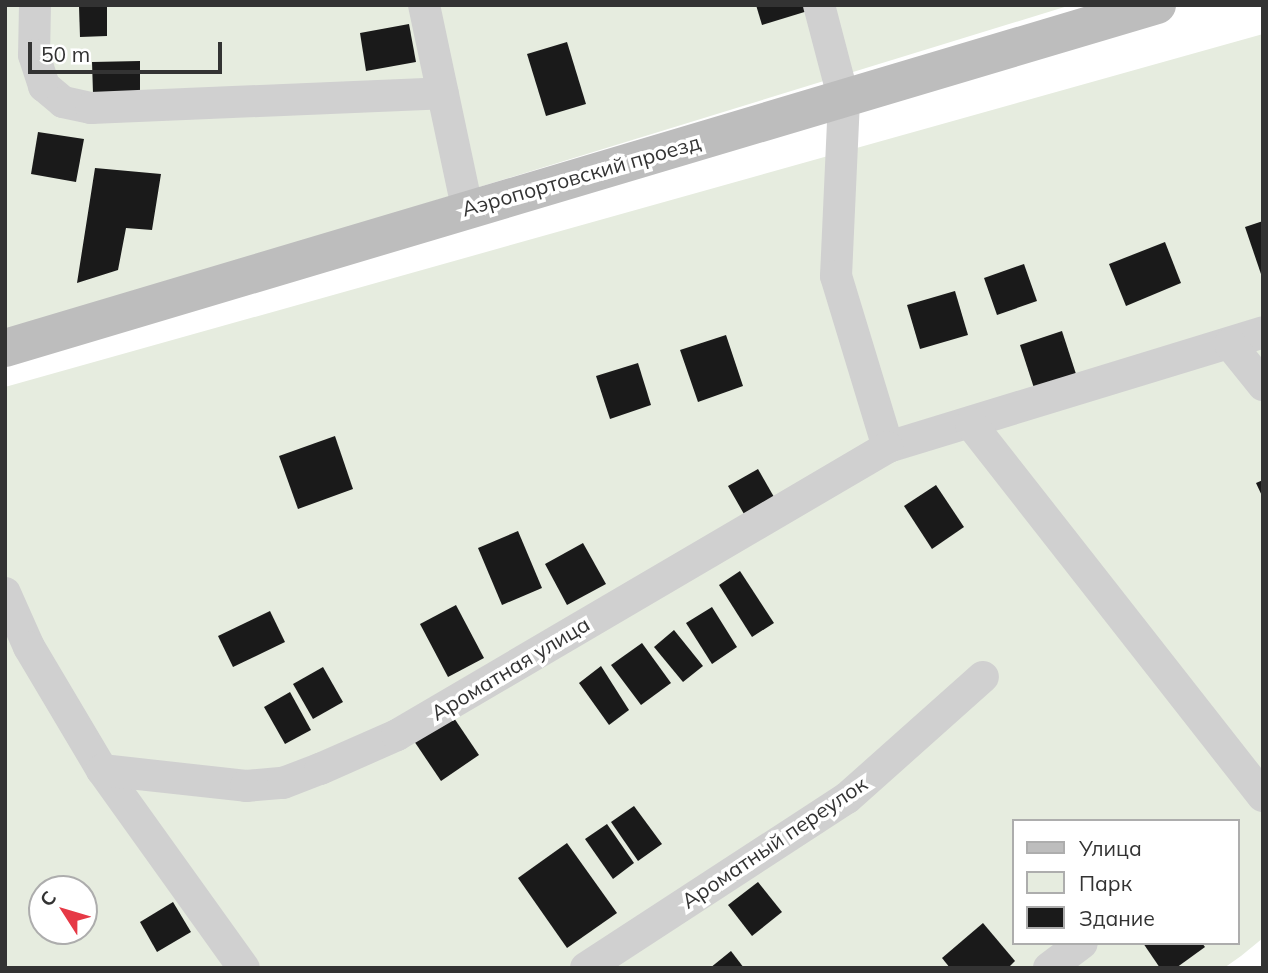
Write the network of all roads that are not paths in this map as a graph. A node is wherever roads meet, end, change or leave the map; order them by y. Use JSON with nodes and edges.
{"nodes":[{"id":1,"x":34,"y":5,"type":"edge"},
{"id":2,"x":424,"y":5,"type":"edge"},
{"id":3,"x":819,"y":5,"type":"edge"},
{"id":4,"x":1157,"y":5,"type":"edge"},
{"id":5,"x":443,"y":93,"type":"junction"},
{"id":6,"x":844,"y":100,"type":"junction"},
{"id":7,"x":467,"y":207,"type":"junction"},
{"id":8,"x":1263,"y":332,"type":"edge"},
{"id":9,"x":1230,"y":344,"type":"junction"},
{"id":10,"x":5,"y":348,"type":"edge"},
{"id":11,"x":1263,"y":385,"type":"edge"},
{"id":12,"x":971,"y":424,"type":"junction"},
{"id":13,"x":888,"y":447,"type":"junction"},
{"id":14,"x":5,"y":593,"type":"edge"},
{"id":15,"x":984,"y":677,"type":"dead end"},
{"id":16,"x":102,"y":770,"type":"junction"},
{"id":17,"x":1263,"y":796,"type":"edge"},
{"id":18,"x":1079,"y":945,"type":"edge"},
{"id":19,"x":244,"y":968,"type":"edge"},
{"id":20,"x":586,"y":968,"type":"edge"},
{"id":21,"x":1049,"y":968,"type":"edge"}],
"edges":[{"from":1,"to":5,"type":"street"},
{"from":2,"to":5,"type":"street"},
{"from":3,"to":6,"type":"street"},
{"from":4,"to":6,"type":"main road","name":"Аэропортовский проезд"},
{"from":5,"to":7,"type":"street"},
{"from":6,"to":7,"type":"main road","name":"Аэропортовский проезд"},
{"from":6,"to":13,"type":"street"},
{"from":7,"to":10,"type":"main road","name":"Аэропортовский проезд"},
{"from":8,"to":9,"type":"street","name":"Ароматная улица"},
{"from":9,"to":11,"type":"street"},
{"from":9,"to":12,"type":"street","name":"Ароматная улица"},
{"from":12,"to":13,"type":"street","name":"Ароматная улица"},
{"from":12,"to":17,"type":"street"},
{"from":13,"to":16,"type":"street","name":"Ароматная улица"},
{"from":14,"to":16,"type":"street"},
{"from":15,"to":20,"type":"street","name":"Ароматный переулок"},
{"from":16,"to":19,"type":"street"},
{"from":18,"to":21,"type":"street"}]}
